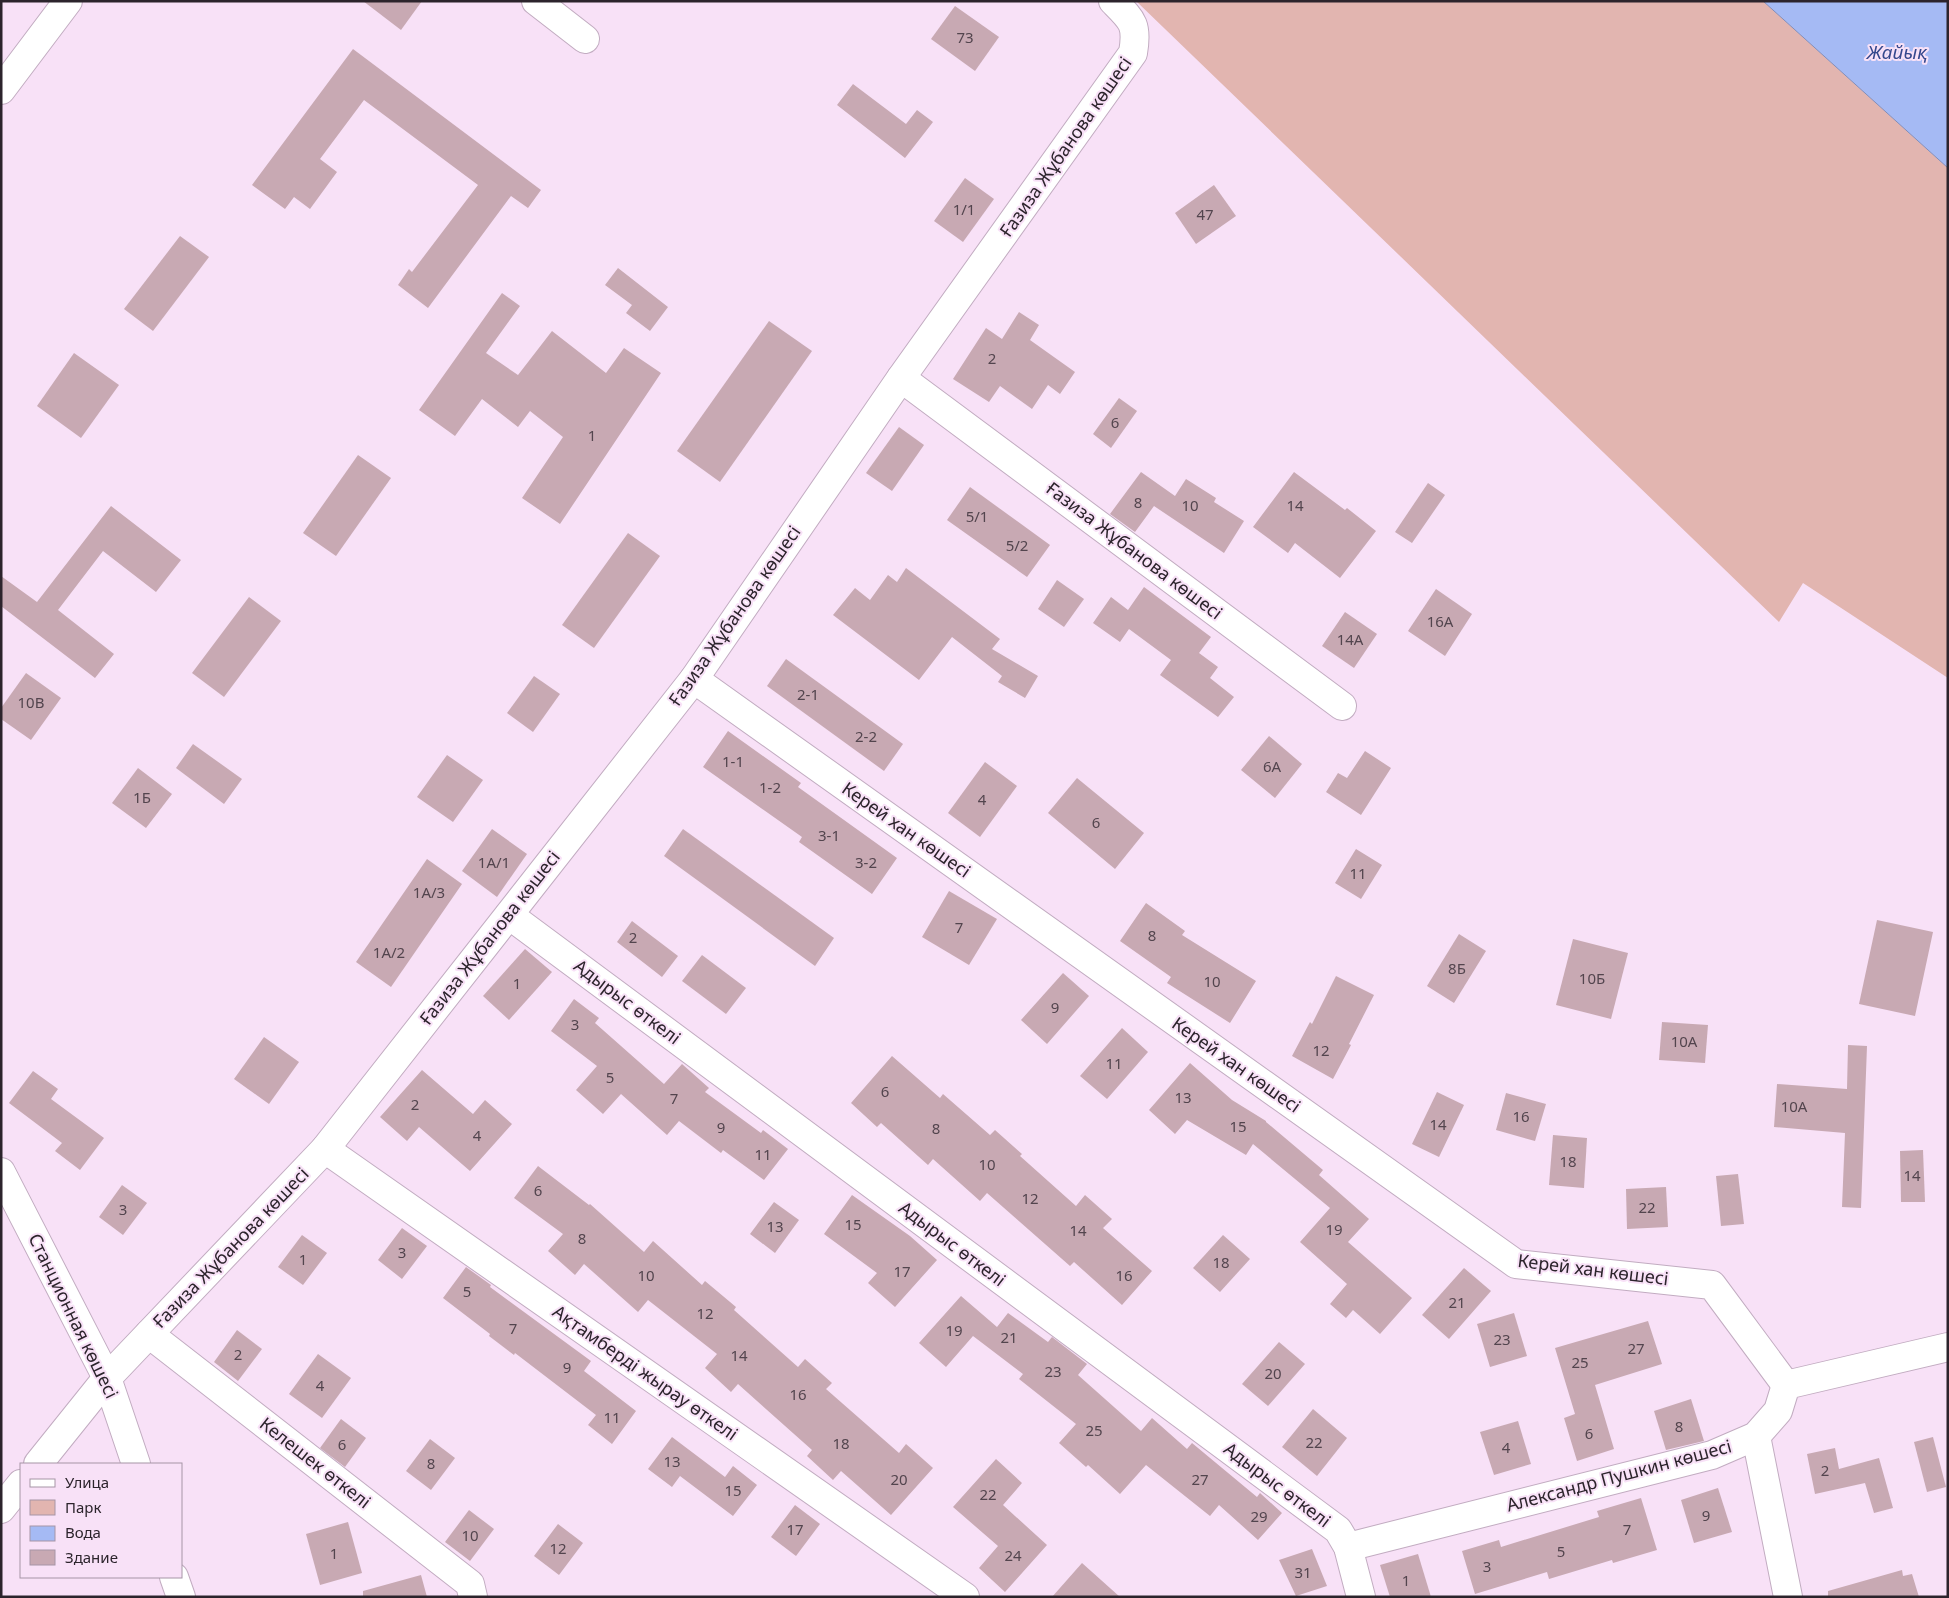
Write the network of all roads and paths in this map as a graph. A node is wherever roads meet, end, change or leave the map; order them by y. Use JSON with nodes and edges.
{"nodes":[{"id":1,"x":68,"y":1,"type":"edge"},
{"id":2,"x":536,"y":1,"type":"edge"},
{"id":3,"x":1113,"y":1,"type":"edge"},
{"id":4,"x":585,"y":39,"type":"dead end"},
{"id":5,"x":1,"y":90,"type":"edge"},
{"id":6,"x":901,"y":378,"type":"junction"},
{"id":7,"x":694,"y":679,"type":"junction"},
{"id":8,"x":1342,"y":706,"type":"dead end"},
{"id":9,"x":509,"y":914,"type":"junction"},
{"id":10,"x":325,"y":1149,"type":"junction"},
{"id":11,"x":1,"y":1172,"type":"edge"},
{"id":12,"x":150,"y":1334,"type":"junction"},
{"id":13,"x":1948,"y":1347,"type":"edge"},
{"id":14,"x":107,"y":1378,"type":"junction"},
{"id":15,"x":1786,"y":1385,"type":"junction"},
{"id":16,"x":1756,"y":1436,"type":"junction"},
{"id":17,"x":39,"y":1463,"type":"edge"},
{"id":18,"x":136,"y":1463,"type":"edge"},
{"id":19,"x":20,"y":1485,"type":"edge"},
{"id":20,"x":1,"y":1509,"type":"edge"},
{"id":21,"x":1348,"y":1547,"type":"junction"},
{"id":22,"x":174,"y":1578,"type":"edge"},
{"id":23,"x":181,"y":1597,"type":"edge"},
{"id":24,"x":473,"y":1597,"type":"edge"},
{"id":25,"x":965,"y":1597,"type":"edge"},
{"id":26,"x":1361,"y":1597,"type":"edge"},
{"id":27,"x":1788,"y":1597,"type":"edge"}],
"edges":[{"from":1,"to":5,"type":"street"},
{"from":2,"to":4,"type":"street"},
{"from":3,"to":6,"type":"street","name":"Ғазиза Жұбанова көшесі"},
{"from":6,"to":7,"type":"street","name":"Ғазиза Жұбанова көшесі"},
{"from":6,"to":8,"type":"street","name":"Ғазиза Жұбанова көшесі"},
{"from":7,"to":9,"type":"street","name":"Ғазиза Жұбанова көшесі"},
{"from":7,"to":15,"type":"street","name":"Керей хан көшесі"},
{"from":9,"to":10,"type":"street","name":"Ғазиза Жұбанова көшесі"},
{"from":9,"to":21,"type":"street","name":"Адырыс өткелі"},
{"from":10,"to":12,"type":"street","name":"Ғазиза Жұбанова көшесі"},
{"from":10,"to":25,"type":"street","name":"Ақтамберді жырау өткелі"},
{"from":11,"to":14,"type":"street","name":"Станционная көшесі"},
{"from":12,"to":14,"type":"street","name":"Ғазиза Жұбанова көшесі"},
{"from":12,"to":24,"type":"street","name":"Келешек өткелі"},
{"from":13,"to":15,"type":"street"},
{"from":14,"to":17,"type":"street","name":"Ғазиза Жұбанова көшесі"},
{"from":14,"to":18,"type":"street","name":"Станционная көшесі"},
{"from":15,"to":16,"type":"street","name":"Александр Пушкин көшесі"},
{"from":16,"to":21,"type":"street","name":"Александр Пушкин көшесі"},
{"from":16,"to":27,"type":"street"},
{"from":19,"to":20,"type":"street"},
{"from":21,"to":26,"type":"street","name":"Адырыс өткелі"},
{"from":22,"to":23,"type":"street"}]}
